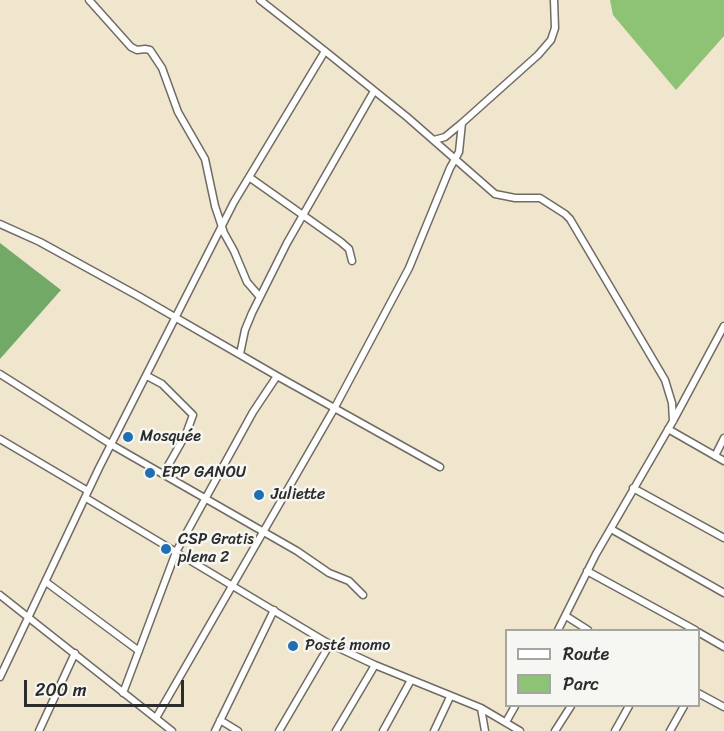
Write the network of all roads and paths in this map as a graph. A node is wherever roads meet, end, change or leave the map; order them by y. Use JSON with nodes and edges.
{"nodes":[{"id":1,"x":89,"y":0,"type":"edge"},
{"id":2,"x":260,"y":0,"type":"edge"},
{"id":3,"x":554,"y":0,"type":"edge"},
{"id":4,"x":325,"y":51,"type":"junction"},
{"id":5,"x":374,"y":91,"type":"junction"},
{"id":6,"x":462,"y":123,"type":"junction"},
{"id":7,"x":434,"y":140,"type":"junction"},
{"id":8,"x":455,"y":158,"type":"junction"},
{"id":9,"x":249,"y":177,"type":"junction"},
{"id":10,"x":304,"y":217,"type":"junction"},
{"id":11,"x":0,"y":224,"type":"edge"},
{"id":12,"x":222,"y":227,"type":"junction"},
{"id":13,"x":352,"y":261,"type":"dead end"},
{"id":14,"x":260,"y":297,"type":"junction"},
{"id":15,"x":177,"y":318,"type":"junction"},
{"id":16,"x":724,"y":326,"type":"edge"},
{"id":17,"x":240,"y":354,"type":"junction"},
{"id":18,"x":0,"y":374,"type":"edge"},
{"id":19,"x":147,"y":376,"type":"junction"},
{"id":20,"x":277,"y":376,"type":"junction"},
{"id":21,"x":334,"y":409,"type":"junction"},
{"id":22,"x":673,"y":421,"type":"junction"},
{"id":23,"x":668,"y":429,"type":"junction"},
{"id":24,"x":724,"y":438,"type":"edge"},
{"id":25,"x":0,"y":439,"type":"edge"},
{"id":26,"x":112,"y":445,"type":"junction"},
{"id":27,"x":715,"y":456,"type":"junction"},
{"id":28,"x":724,"y":461,"type":"edge"},
{"id":29,"x":440,"y":467,"type":"dead end"},
{"id":30,"x":165,"y":471,"type":"dead end"},
{"id":31,"x":633,"y":488,"type":"junction"},
{"id":32,"x":88,"y":491,"type":"junction"},
{"id":33,"x":205,"y":497,"type":"junction"},
{"id":34,"x":86,"y":498,"type":"junction"},
{"id":35,"x":611,"y":529,"type":"junction"},
{"id":36,"x":263,"y":532,"type":"junction"},
{"id":37,"x":724,"y":538,"type":"edge"},
{"id":38,"x":176,"y":552,"type":"junction"},
{"id":39,"x":587,"y":571,"type":"junction"},
{"id":40,"x":46,"y":582,"type":"junction"},
{"id":41,"x":232,"y":586,"type":"junction"},
{"id":42,"x":724,"y":593,"type":"edge"},
{"id":43,"x":0,"y":595,"type":"edge"},
{"id":44,"x":363,"y":595,"type":"dead end"},
{"id":45,"x":274,"y":610,"type":"junction"},
{"id":46,"x":566,"y":616,"type":"junction"},
{"id":47,"x":29,"y":618,"type":"junction"},
{"id":48,"x":559,"y":629,"type":"edge"},
{"id":49,"x":586,"y":629,"type":"edge"},
{"id":50,"x":693,"y":629,"type":"edge"},
{"id":51,"x":700,"y":633,"type":"edge"},
{"id":52,"x":330,"y":644,"type":"junction"},
{"id":53,"x":724,"y":646,"type":"edge"},
{"id":54,"x":139,"y":651,"type":"junction"},
{"id":55,"x":75,"y":653,"type":"junction"},
{"id":56,"x":375,"y":665,"type":"junction"},
{"id":57,"x":0,"y":677,"type":"edge"},
{"id":58,"x":411,"y":680,"type":"junction"},
{"id":59,"x":123,"y":693,"type":"junction"},
{"id":60,"x":700,"y":694,"type":"edge"},
{"id":61,"x":450,"y":697,"type":"junction"},
{"id":62,"x":514,"y":707,"type":"edge"},
{"id":63,"x":570,"y":707,"type":"edge"},
{"id":64,"x":628,"y":707,"type":"edge"},
{"id":65,"x":683,"y":707,"type":"edge"},
{"id":66,"x":724,"y":707,"type":"edge"},
{"id":67,"x":481,"y":708,"type":"junction"},
{"id":68,"x":156,"y":718,"type":"junction"},
{"id":69,"x":220,"y":720,"type":"junction"},
{"id":70,"x":506,"y":722,"type":"junction"},
{"id":71,"x":39,"y":731,"type":"edge"},
{"id":72,"x":172,"y":731,"type":"edge"},
{"id":73,"x":215,"y":731,"type":"edge"},
{"id":74,"x":238,"y":731,"type":"edge"},
{"id":75,"x":279,"y":731,"type":"edge"},
{"id":76,"x":336,"y":731,"type":"edge"},
{"id":77,"x":383,"y":731,"type":"edge"},
{"id":78,"x":434,"y":731,"type":"edge"},
{"id":79,"x":485,"y":731,"type":"edge"},
{"id":80,"x":520,"y":731,"type":"edge"},
{"id":81,"x":555,"y":731,"type":"edge"},
{"id":82,"x":615,"y":731,"type":"edge"},
{"id":83,"x":670,"y":731,"type":"edge"}],
"edges":[{"from":1,"to":12,"type":"street"},
{"from":2,"to":4,"type":"street"},
{"from":3,"to":6,"type":"street"},
{"from":4,"to":5,"type":"street"},
{"from":4,"to":9,"type":"street"},
{"from":5,"to":7,"type":"street"},
{"from":5,"to":10,"type":"street"},
{"from":6,"to":7,"type":"street"},
{"from":6,"to":8,"type":"street"},
{"from":7,"to":8,"type":"street"},
{"from":8,"to":21,"type":"street"},
{"from":8,"to":22,"type":"street"},
{"from":9,"to":10,"type":"street"},
{"from":9,"to":12,"type":"street"},
{"from":10,"to":13,"type":"street"},
{"from":10,"to":14,"type":"street"},
{"from":11,"to":15,"type":"street"},
{"from":12,"to":14,"type":"street"},
{"from":12,"to":15,"type":"street"},
{"from":14,"to":17,"type":"street"},
{"from":15,"to":17,"type":"street"},
{"from":15,"to":19,"type":"street"},
{"from":16,"to":22,"type":"street"},
{"from":17,"to":20,"type":"street"},
{"from":18,"to":26,"type":"street"},
{"from":19,"to":26,"type":"street"},
{"from":19,"to":30,"type":"street"},
{"from":20,"to":21,"type":"street"},
{"from":20,"to":33,"type":"street"},
{"from":21,"to":29,"type":"street"},
{"from":21,"to":36,"type":"street"},
{"from":22,"to":23,"type":"street"},
{"from":23,"to":27,"type":"street"},
{"from":23,"to":31,"type":"street"},
{"from":24,"to":27,"type":"street"},
{"from":25,"to":32,"type":"street"},
{"from":26,"to":32,"type":"street"},
{"from":26,"to":33,"type":"street"},
{"from":27,"to":28,"type":"street"},
{"from":31,"to":35,"type":"street"},
{"from":31,"to":37,"type":"street"},
{"from":32,"to":34,"type":"street"},
{"from":33,"to":36,"type":"street"},
{"from":33,"to":38,"type":"street"},
{"from":34,"to":38,"type":"street"},
{"from":34,"to":40,"type":"street"},
{"from":35,"to":39,"type":"street"},
{"from":35,"to":42,"type":"street"},
{"from":36,"to":41,"type":"street"},
{"from":36,"to":44,"type":"street"},
{"from":38,"to":41,"type":"street"},
{"from":38,"to":54,"type":"street"},
{"from":39,"to":46,"type":"street"},
{"from":39,"to":50,"type":"street"},
{"from":40,"to":47,"type":"street"},
{"from":40,"to":54,"type":"street"},
{"from":41,"to":45,"type":"street"},
{"from":41,"to":68,"type":"street"},
{"from":43,"to":47,"type":"street"},
{"from":45,"to":52,"type":"street"},
{"from":45,"to":69,"type":"street"},
{"from":46,"to":48,"type":"street"},
{"from":46,"to":49,"type":"street"},
{"from":47,"to":55,"type":"street"},
{"from":47,"to":57,"type":"street"},
{"from":51,"to":53,"type":"street"},
{"from":52,"to":56,"type":"street"},
{"from":52,"to":75,"type":"street"},
{"from":54,"to":59,"type":"street"},
{"from":55,"to":59,"type":"street"},
{"from":55,"to":71,"type":"street"},
{"from":56,"to":58,"type":"street"},
{"from":56,"to":76,"type":"street"},
{"from":58,"to":61,"type":"street"},
{"from":58,"to":77,"type":"street"},
{"from":59,"to":68,"type":"street"},
{"from":60,"to":66,"type":"street"},
{"from":61,"to":67,"type":"street"},
{"from":61,"to":78,"type":"street"},
{"from":62,"to":70,"type":"street"},
{"from":63,"to":81,"type":"street"},
{"from":64,"to":82,"type":"street"},
{"from":65,"to":83,"type":"street"},
{"from":67,"to":70,"type":"street"},
{"from":67,"to":79,"type":"street"},
{"from":68,"to":72,"type":"street"},
{"from":69,"to":73,"type":"street"},
{"from":69,"to":74,"type":"street"},
{"from":70,"to":80,"type":"street"}]}
